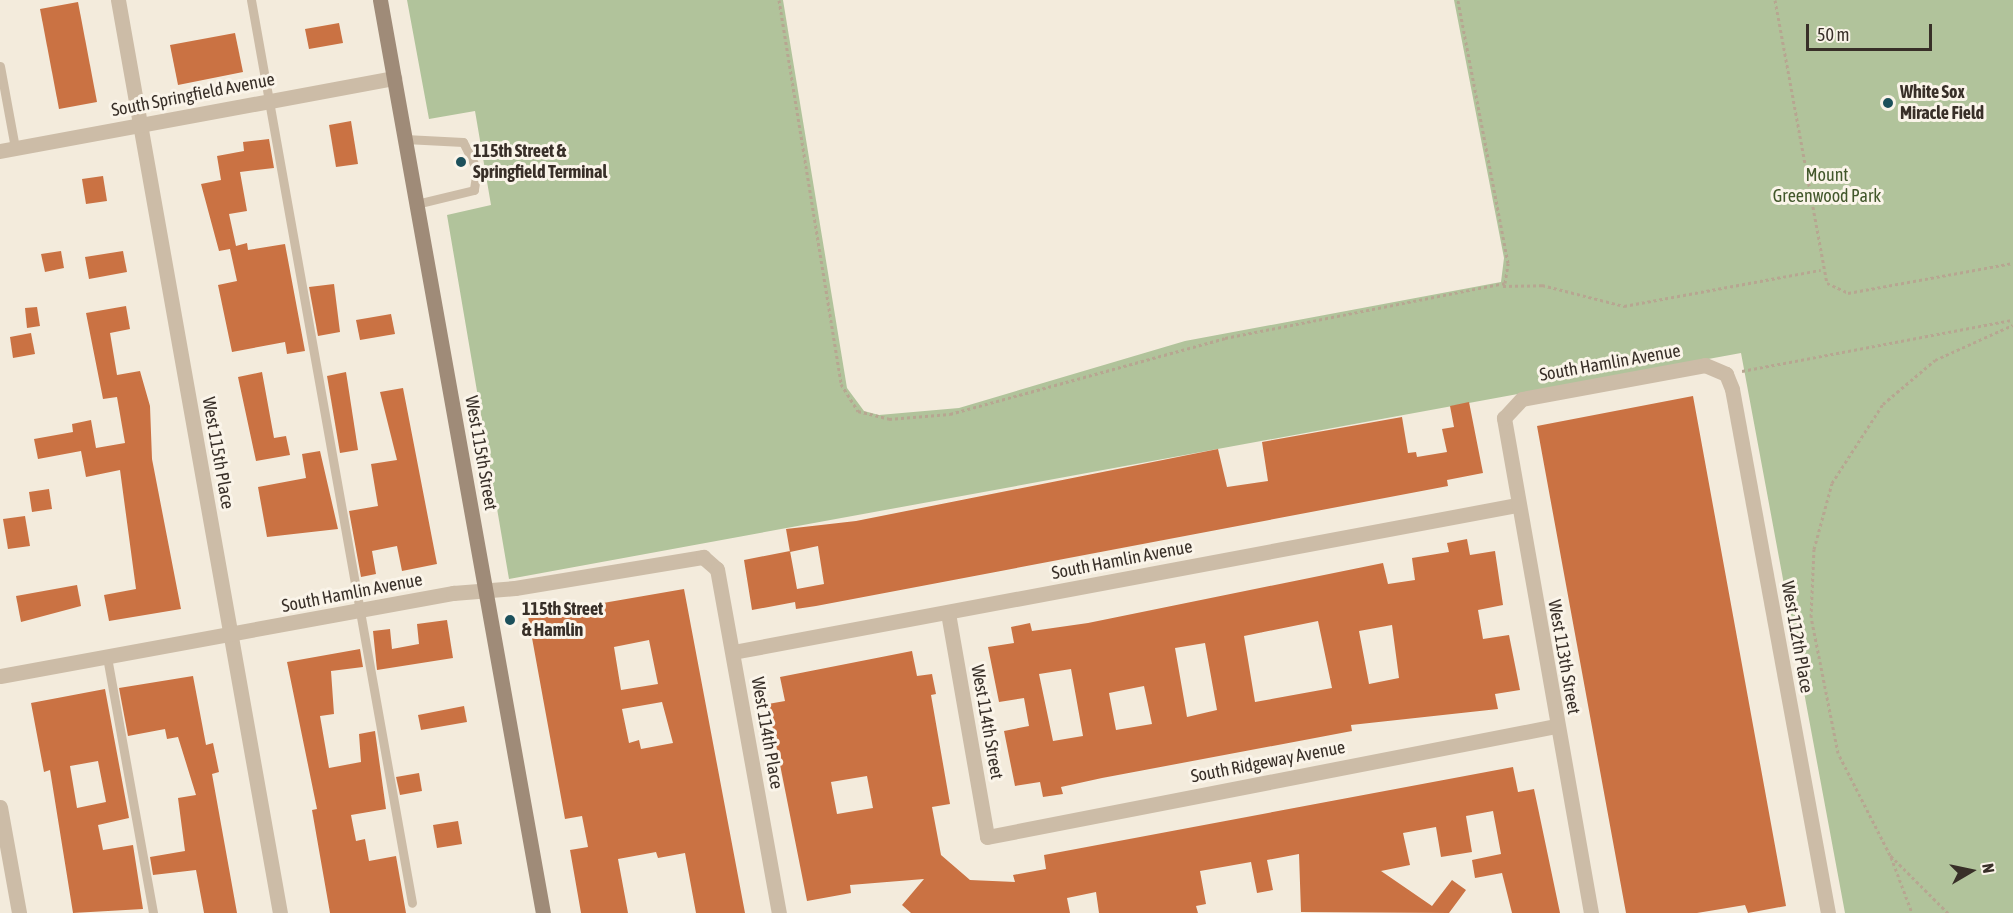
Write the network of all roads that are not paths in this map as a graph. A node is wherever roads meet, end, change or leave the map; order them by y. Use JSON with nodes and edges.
{"nodes":[{"id":1,"x":118,"y":0,"type":"edge"},
{"id":2,"x":250,"y":0,"type":"edge"},
{"id":3,"x":380,"y":0,"type":"edge"},
{"id":4,"x":0,"y":66,"type":"edge"},
{"id":5,"x":394,"y":78,"type":"junction"},
{"id":6,"x":268,"y":101,"type":"junction"},
{"id":7,"x":141,"y":124,"type":"junction"},
{"id":8,"x":405,"y":139,"type":"junction"},
{"id":9,"x":7,"y":150,"type":"edge"},
{"id":10,"x":416,"y":204,"type":"junction"},
{"id":11,"x":1721,"y":370,"type":"joint"},
{"id":12,"x":1509,"y":409,"type":"joint"},
{"id":13,"x":1517,"y":505,"type":"junction"},
{"id":14,"x":712,"y":561,"type":"joint"},
{"id":15,"x":485,"y":590,"type":"junction"},
{"id":16,"x":359,"y":612,"type":"junction"},
{"id":17,"x":948,"y":613,"type":"junction"},
{"id":18,"x":230,"y":636,"type":"junction"},
{"id":19,"x":733,"y":652,"type":"junction"},
{"id":20,"x":107,"y":657,"type":"junction"},
{"id":21,"x":0,"y":676,"type":"edge"},
{"id":22,"x":1556,"y":726,"type":"junction"},
{"id":23,"x":0,"y":807,"type":"edge"},
{"id":24,"x":987,"y":837,"type":"joint"},
{"id":25,"x":412,"y":903,"type":"dead end"},
{"id":26,"x":19,"y":913,"type":"edge"},
{"id":27,"x":153,"y":913,"type":"edge"},
{"id":28,"x":280,"y":913,"type":"edge"},
{"id":29,"x":543,"y":913,"type":"edge"},
{"id":30,"x":779,"y":913,"type":"edge"},
{"id":31,"x":1591,"y":913,"type":"edge"},
{"id":32,"x":1828,"y":913,"type":"edge"}],
"edges":[{"from":1,"to":7,"type":"street","name":"West 115th Place"},
{"from":2,"to":6,"type":"lane"},
{"from":3,"to":5,"type":"street","name":"West 115th Street"},
{"from":4,"to":9,"type":"lane"},
{"from":5,"to":6,"type":"street","name":"South Springfield Avenue"},
{"from":5,"to":8,"type":"street","name":"West 115th Street"},
{"from":6,"to":7,"type":"street","name":"South Springfield Avenue"},
{"from":6,"to":16,"type":"lane"},
{"from":7,"to":9,"type":"street","name":"South Springfield Avenue"},
{"from":7,"to":18,"type":"street","name":"West 115th Place"},
{"from":8,"to":10,"type":"street","name":"West 115th Street"},
{"from":8,"to":10,"type":"lane"},
{"from":10,"to":15,"type":"street","name":"West 115th Street"},
{"from":11,"to":12,"type":"street","name":"South Hamlin Avenue"},
{"from":11,"to":32,"type":"street","name":"West 112th Place"},
{"from":12,"to":13,"type":"street","name":"West 113th Street"},
{"from":13,"to":17,"type":"street","name":"South Hamlin Avenue"},
{"from":13,"to":22,"type":"street","name":"West 113th Street"},
{"from":14,"to":15,"type":"street","name":"South Hamlin Avenue"},
{"from":14,"to":19,"type":"street","name":"West 114th Place"},
{"from":15,"to":16,"type":"street","name":"South Hamlin Avenue"},
{"from":15,"to":29,"type":"street","name":"West 115th Street"},
{"from":16,"to":18,"type":"street","name":"South Hamlin Avenue"},
{"from":16,"to":25,"type":"lane"},
{"from":17,"to":19,"type":"street","name":"South Hamlin Avenue"},
{"from":17,"to":24,"type":"street","name":"West 114th Street"},
{"from":18,"to":20,"type":"street","name":"South Hamlin Avenue"},
{"from":18,"to":28,"type":"street","name":"West 115th Place"},
{"from":19,"to":30,"type":"street","name":"West 114th Place"},
{"from":20,"to":21,"type":"street","name":"South Hamlin Avenue"},
{"from":20,"to":27,"type":"lane"},
{"from":22,"to":24,"type":"street","name":"South Ridgeway Avenue"},
{"from":22,"to":31,"type":"street","name":"West 113th Street"},
{"from":23,"to":26,"type":"street"}]}
